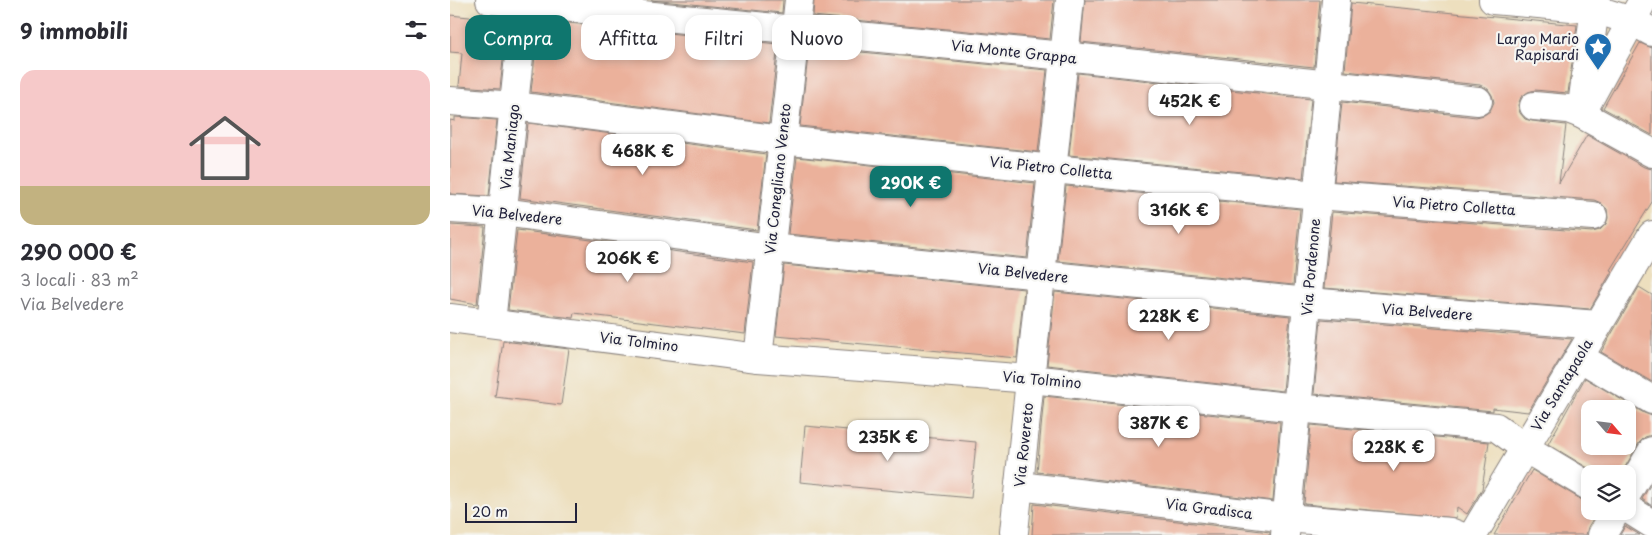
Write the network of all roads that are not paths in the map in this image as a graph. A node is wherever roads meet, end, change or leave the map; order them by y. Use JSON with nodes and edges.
{"nodes":[{"id":1,"x":490,"y":0,"type":"edge"},
{"id":2,"x":799,"y":0,"type":"edge"},
{"id":3,"x":1070,"y":0,"type":"edge"},
{"id":4,"x":1336,"y":0,"type":"edge"},
{"id":5,"x":1493,"y":0,"type":"edge"},
{"id":6,"x":524,"y":2,"type":"edge"},
{"id":7,"x":1590,"y":6,"type":"edge"},
{"id":8,"x":798,"y":15,"type":"edge"},
{"id":9,"x":1644,"y":21,"type":"edge"},
{"id":10,"x":772,"y":28,"type":"edge"},
{"id":11,"x":862,"y":37,"type":"edge"},
{"id":12,"x":1064,"y":56,"type":"junction"},
{"id":13,"x":792,"y":60,"type":"edge"},
{"id":14,"x":1329,"y":86,"type":"junction"},
{"id":15,"x":450,"y":101,"type":"edge"},
{"id":16,"x":1478,"y":101,"type":"dead end"},
{"id":17,"x":514,"y":106,"type":"junction"},
{"id":18,"x":1534,"y":106,"type":"dead end"},
{"id":19,"x":1581,"y":114,"type":"junction"},
{"id":20,"x":782,"y":140,"type":"junction"},
{"id":21,"x":1652,"y":153,"type":"edge"},
{"id":22,"x":1053,"y":169,"type":"junction"},
{"id":23,"x":1317,"y":196,"type":"junction"},
{"id":24,"x":450,"y":209,"type":"edge"},
{"id":25,"x":503,"y":212,"type":"junction"},
{"id":26,"x":1593,"y":216,"type":"dead end"},
{"id":27,"x":1652,"y":235,"type":"edge"},
{"id":28,"x":770,"y":248,"type":"junction"},
{"id":29,"x":1642,"y":274,"type":"edge"},
{"id":30,"x":1041,"y":275,"type":"junction"},
{"id":31,"x":1308,"y":302,"type":"junction"},
{"id":32,"x":450,"y":318,"type":"edge"},
{"id":33,"x":484,"y":322,"type":"junction"},
{"id":34,"x":1598,"y":325,"type":"junction"},
{"id":35,"x":450,"y":328,"type":"edge"},
{"id":36,"x":1579,"y":357,"type":"junction"},
{"id":37,"x":758,"y":358,"type":"junction"},
{"id":38,"x":1031,"y":379,"type":"junction"},
{"id":39,"x":1652,"y":400,"type":"edge"},
{"id":40,"x":1298,"y":408,"type":"junction"},
{"id":41,"x":1525,"y":448,"type":"junction"},
{"id":42,"x":1652,"y":451,"type":"edge"},
{"id":43,"x":1636,"y":478,"type":"edge"},
{"id":44,"x":1581,"y":482,"type":"edge"},
{"id":45,"x":1019,"y":486,"type":"junction"},
{"id":46,"x":1636,"y":514,"type":"edge"},
{"id":47,"x":1611,"y":520,"type":"edge"},
{"id":48,"x":1652,"y":524,"type":"edge"},
{"id":49,"x":1286,"y":527,"type":"edge"},
{"id":50,"x":1014,"y":532,"type":"dead end"},
{"id":51,"x":1458,"y":535,"type":"edge"},
{"id":52,"x":1473,"y":535,"type":"edge"},
{"id":53,"x":1602,"y":535,"type":"edge"}],
"edges":[{"from":1,"to":6,"type":"street","name":"Via Monte Grappa"},
{"from":2,"to":8,"type":"street","name":"Via Conegliano Veneto"},
{"from":3,"to":12,"type":"street","name":"Via Rovereto"},
{"from":4,"to":14,"type":"street","name":"Via Pordenone"},
{"from":5,"to":7,"type":"street"},
{"from":6,"to":10,"type":"street","name":"Via Monte Grappa"},
{"from":6,"to":17,"type":"street","name":"Via Maniago"},
{"from":7,"to":9,"type":"street"},
{"from":7,"to":19,"type":"street"},
{"from":9,"to":19,"type":"street"},
{"from":11,"to":12,"type":"street","name":"Via Monte Grappa"},
{"from":12,"to":14,"type":"street","name":"Via Monte Grappa"},
{"from":12,"to":22,"type":"street","name":"Via Rovereto"},
{"from":13,"to":20,"type":"street","name":"Via Conegliano Veneto"},
{"from":14,"to":16,"type":"street","name":"Via Monte Grappa"},
{"from":14,"to":23,"type":"street","name":"Via Pordenone"},
{"from":15,"to":17,"type":"street","name":"Via Pietro Colletta"},
{"from":17,"to":20,"type":"street","name":"Via Pietro Colletta"},
{"from":17,"to":25,"type":"street","name":"Via Maniago"},
{"from":18,"to":19,"type":"street"},
{"from":19,"to":21,"type":"street"},
{"from":20,"to":22,"type":"street","name":"Via Pietro Colletta"},
{"from":20,"to":28,"type":"street","name":"Via Conegliano Veneto"},
{"from":22,"to":23,"type":"street","name":"Via Pietro Colletta"},
{"from":22,"to":30,"type":"street","name":"Via Rovereto"},
{"from":23,"to":26,"type":"street","name":"Via Pietro Colletta"},
{"from":23,"to":31,"type":"street","name":"Via Pordenone"},
{"from":24,"to":25,"type":"street","name":"Via Belvedere"},
{"from":25,"to":28,"type":"street","name":"Via Belvedere"},
{"from":25,"to":33,"type":"street","name":"Via Maniago"},
{"from":27,"to":29,"type":"street","name":"Via Santapaola"},
{"from":28,"to":30,"type":"street","name":"Via Belvedere"},
{"from":28,"to":37,"type":"street","name":"Via Conegliano Veneto"},
{"from":29,"to":34,"type":"street","name":"Via Santapaola"},
{"from":30,"to":31,"type":"street","name":"Via Belvedere"},
{"from":30,"to":38,"type":"street","name":"Via Rovereto"},
{"from":31,"to":34,"type":"street","name":"Via Belvedere"},
{"from":31,"to":40,"type":"street","name":"Via Pordenone"},
{"from":32,"to":33,"type":"street","name":"Via Tolmino"},
{"from":33,"to":35,"type":"street"},
{"from":33,"to":37,"type":"street","name":"Via Tolmino"},
{"from":34,"to":36,"type":"street","name":"Via Santapaola"},
{"from":36,"to":39,"type":"street"},
{"from":36,"to":41,"type":"street","name":"Via Santapaola"},
{"from":37,"to":38,"type":"street","name":"Via Tolmino"},
{"from":38,"to":40,"type":"street","name":"Via Tolmino"},
{"from":38,"to":45,"type":"street","name":"Via Rovereto"},
{"from":40,"to":41,"type":"street","name":"Via Tolmino"},
{"from":40,"to":49,"type":"street","name":"Via Pordenone"},
{"from":41,"to":44,"type":"street","name":"Via Tolmino"},
{"from":41,"to":52,"type":"street","name":"Via Santapaola"},
{"from":42,"to":43,"type":"street"},
{"from":45,"to":49,"type":"street","name":"Via Gradisca"},
{"from":45,"to":50,"type":"street","name":"Via Rovereto"},
{"from":46,"to":48,"type":"street"},
{"from":47,"to":53,"type":"street"},
{"from":49,"to":51,"type":"street","name":"Via Gradisca"}]}
